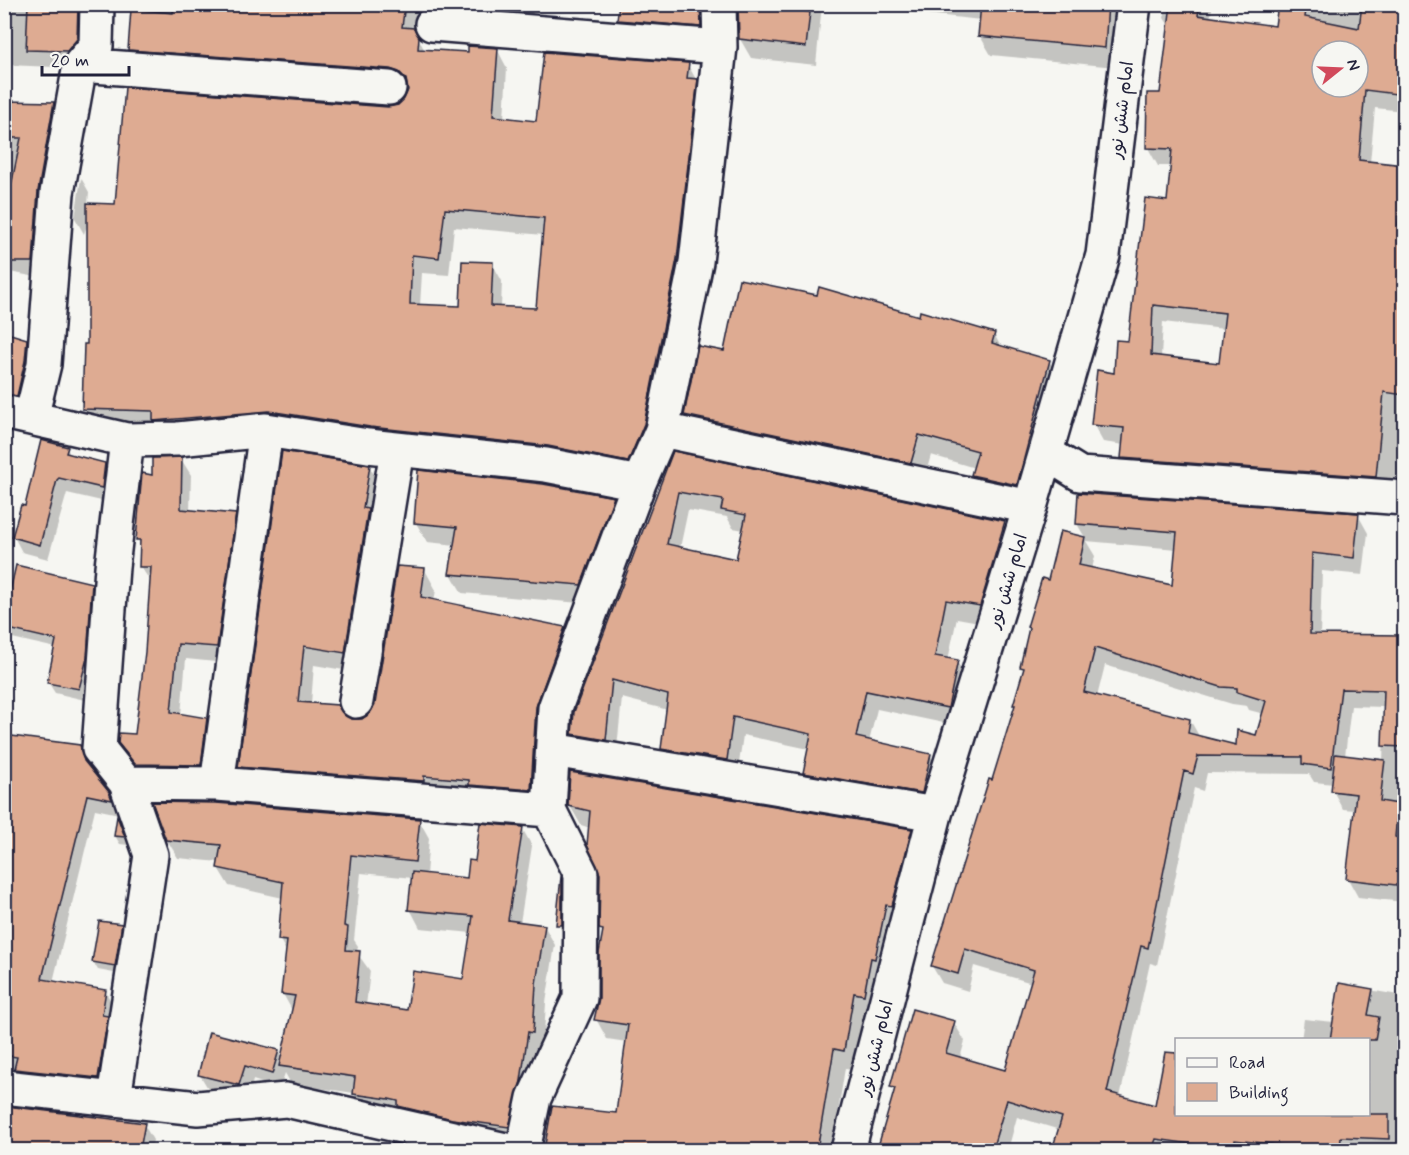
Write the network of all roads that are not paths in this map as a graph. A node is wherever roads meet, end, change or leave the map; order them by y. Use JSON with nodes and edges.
{"nodes":[{"id":1,"x":97,"y":4,"type":"edge"},
{"id":2,"x":719,"y":4,"type":"edge"},
{"id":3,"x":1134,"y":4,"type":"edge"},
{"id":4,"x":432,"y":24,"type":"dead end"},
{"id":5,"x":720,"y":47,"type":"junction"},
{"id":6,"x":80,"y":65,"type":"junction"},
{"id":7,"x":389,"y":88,"type":"dead end"},
{"id":8,"x":12,"y":417,"type":"edge"},
{"id":9,"x":266,"y":430,"type":"junction"},
{"id":10,"x":662,"y":430,"type":"junction"},
{"id":11,"x":127,"y":440,"type":"junction"},
{"id":12,"x":397,"y":450,"type":"junction"},
{"id":13,"x":1046,"y":453,"type":"junction"},
{"id":14,"x":639,"y":483,"type":"junction"},
{"id":15,"x":1404,"y":498,"type":"edge"},
{"id":16,"x":1030,"y":507,"type":"junction"},
{"id":17,"x":356,"y":701,"type":"dead end"},
{"id":18,"x":554,"y":750,"type":"junction"},
{"id":19,"x":126,"y":783,"type":"junction"},
{"id":20,"x":217,"y":784,"type":"junction"},
{"id":21,"x":549,"y":810,"type":"junction"},
{"id":22,"x":935,"y":814,"type":"junction"},
{"id":23,"x":4,"y":1087,"type":"edge"},
{"id":24,"x":114,"y":1098,"type":"junction"},
{"id":25,"x":506,"y":1150,"type":"edge"},
{"id":26,"x":523,"y":1150,"type":"edge"},
{"id":27,"x":848,"y":1150,"type":"edge"}],
"edges":[{"from":1,"to":6,"type":"street"},
{"from":2,"to":5,"type":"street"},
{"from":3,"to":13,"type":"street","name":"امام شش نور"},
{"from":4,"to":5,"type":"street"},
{"from":5,"to":10,"type":"street"},
{"from":6,"to":7,"type":"street"},
{"from":6,"to":8,"type":"street"},
{"from":8,"to":11,"type":"street"},
{"from":9,"to":11,"type":"street"},
{"from":9,"to":12,"type":"street"},
{"from":9,"to":20,"type":"street"},
{"from":10,"to":14,"type":"street"},
{"from":10,"to":16,"type":"street"},
{"from":11,"to":19,"type":"street"},
{"from":12,"to":14,"type":"street"},
{"from":12,"to":17,"type":"street"},
{"from":13,"to":15,"type":"street"},
{"from":13,"to":16,"type":"street","name":"امام شش نور"},
{"from":14,"to":18,"type":"street"},
{"from":16,"to":22,"type":"street","name":"امام شش نور"},
{"from":18,"to":21,"type":"street"},
{"from":18,"to":22,"type":"street"},
{"from":19,"to":20,"type":"street"},
{"from":19,"to":24,"type":"street"},
{"from":20,"to":21,"type":"street"},
{"from":21,"to":26,"type":"street"},
{"from":22,"to":27,"type":"street","name":"امام شش نور"},
{"from":23,"to":24,"type":"street"},
{"from":24,"to":25,"type":"street"}]}
